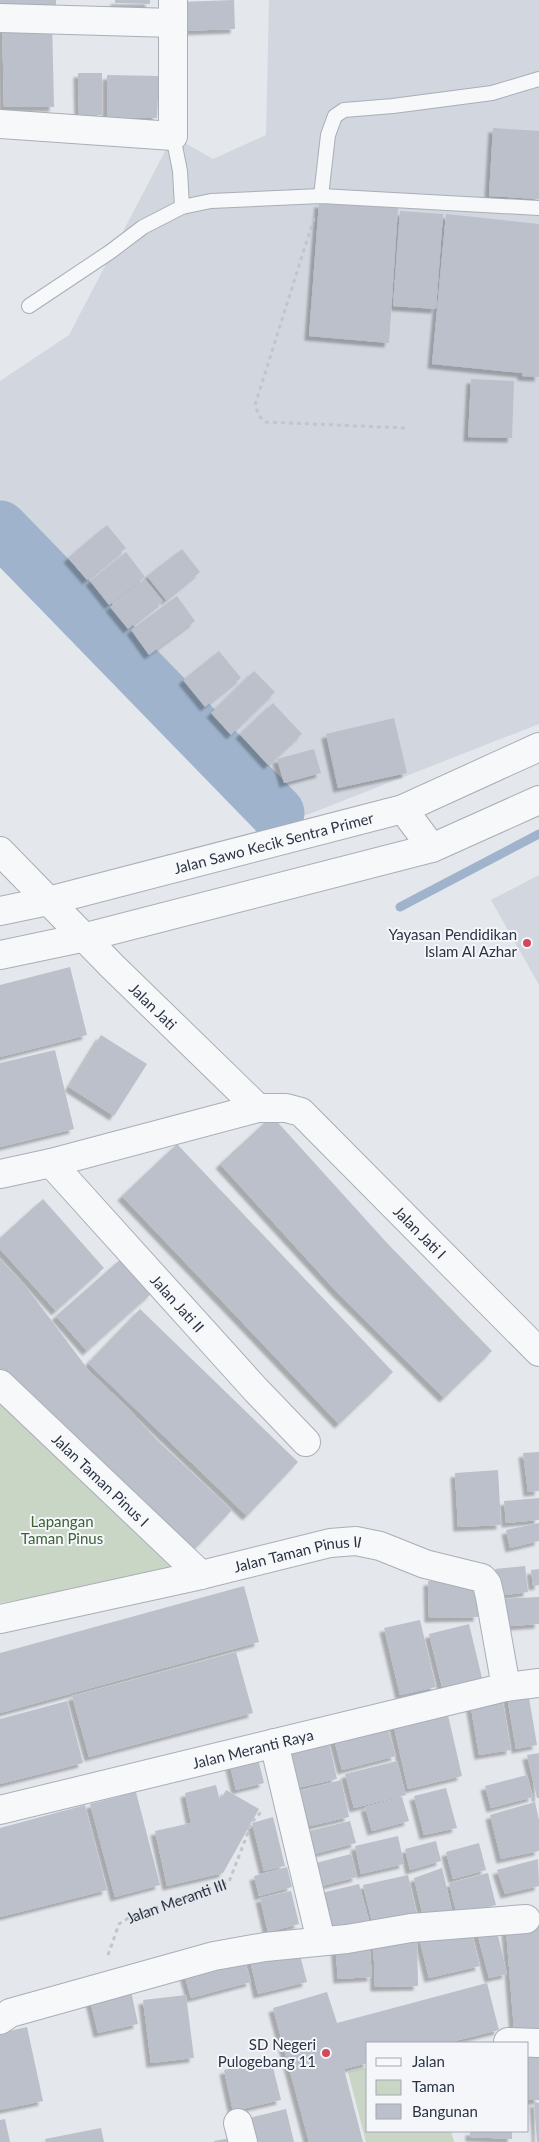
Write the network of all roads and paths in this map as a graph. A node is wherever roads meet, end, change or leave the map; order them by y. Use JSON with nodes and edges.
{"nodes":[{"id":1,"x":173,"y":11,"type":"edge"},
{"id":2,"x":0,"y":18,"type":"edge"},
{"id":3,"x":539,"y":79,"type":"edge"},
{"id":4,"x":0,"y":124,"type":"edge"},
{"id":5,"x":173,"y":136,"type":"junction"},
{"id":6,"x":321,"y":196,"type":"junction"},
{"id":7,"x":182,"y":207,"type":"junction"},
{"id":8,"x":539,"y":208,"type":"edge"},
{"id":9,"x":29,"y":306,"type":"dead end"},
{"id":10,"x":406,"y":428,"type":"dead end"},
{"id":11,"x":539,"y":747,"type":"edge"},
{"id":12,"x":539,"y":800,"type":"edge"},
{"id":13,"x":403,"y":808,"type":"junction"},
{"id":14,"x":432,"y":848,"type":"junction"},
{"id":15,"x":0,"y":851,"type":"edge"},
{"id":16,"x":48,"y":902,"type":"junction"},
{"id":17,"x":0,"y":911,"type":"edge"},
{"id":18,"x":86,"y":937,"type":"junction"},
{"id":19,"x":0,"y":955,"type":"edge"},
{"id":20,"x":258,"y":1108,"type":"junction"},
{"id":21,"x":51,"y":1163,"type":"junction"},
{"id":22,"x":0,"y":1174,"type":"edge"},
{"id":23,"x":539,"y":1352,"type":"edge"},
{"id":24,"x":1,"y":1387,"type":"edge"},
{"id":25,"x":306,"y":1442,"type":"dead end"},
{"id":26,"x":201,"y":1575,"type":"junction"},
{"id":27,"x":0,"y":1619,"type":"edge"},
{"id":28,"x":539,"y":1683,"type":"edge"},
{"id":29,"x":506,"y":1687,"type":"junction"},
{"id":30,"x":274,"y":1743,"type":"junction"},
{"id":31,"x":285,"y":1787,"type":"junction"},
{"id":32,"x":0,"y":1810,"type":"edge"},
{"id":33,"x":526,"y":1919,"type":"dead end"},
{"id":34,"x":321,"y":1941,"type":"junction"},
{"id":35,"x":103,"y":1962,"type":"dead end"},
{"id":36,"x":5,"y":2017,"type":"edge"}],
"edges":[{"from":1,"to":2,"type":"street"},
{"from":1,"to":5,"type":"street"},
{"from":3,"to":6,"type":"lane"},
{"from":4,"to":5,"type":"street"},
{"from":5,"to":7,"type":"lane"},
{"from":6,"to":7,"type":"lane"},
{"from":6,"to":8,"type":"lane"},
{"from":6,"to":10,"type":"path"},
{"from":7,"to":9,"type":"lane"},
{"from":11,"to":13,"type":"street","name":"Jalan Sawo Kecik Sentra Primer"},
{"from":12,"to":14,"type":"street"},
{"from":13,"to":14,"type":"street"},
{"from":13,"to":16,"type":"street","name":"Jalan Sawo Kecik Sentra Primer"},
{"from":14,"to":18,"type":"street"},
{"from":15,"to":16,"type":"street","name":"Jalan Jati"},
{"from":16,"to":17,"type":"street","name":"Jalan Sawo Kecik Sentra Primer"},
{"from":16,"to":18,"type":"street","name":"Jalan Jati"},
{"from":18,"to":19,"type":"street"},
{"from":18,"to":20,"type":"street","name":"Jalan Jati"},
{"from":20,"to":21,"type":"street"},
{"from":20,"to":23,"type":"street","name":"Jalan Jati I"},
{"from":21,"to":22,"type":"street"},
{"from":21,"to":25,"type":"street","name":"Jalan Jati II"},
{"from":24,"to":26,"type":"street","name":"Jalan Taman Pinus I"},
{"from":26,"to":27,"type":"street","name":"Jalan Taman Pinus II"},
{"from":26,"to":29,"type":"street","name":"Jalan Taman Pinus II"},
{"from":28,"to":29,"type":"street","name":"Jalan Meranti Raya"},
{"from":29,"to":30,"type":"street","name":"Jalan Meranti Raya"},
{"from":30,"to":31,"type":"street"},
{"from":30,"to":32,"type":"street","name":"Jalan Meranti Raya"},
{"from":31,"to":34,"type":"street"},
{"from":31,"to":35,"type":"path","name":"Jalan Meranti III"},
{"from":33,"to":34,"type":"street"},
{"from":34,"to":36,"type":"street"}]}
